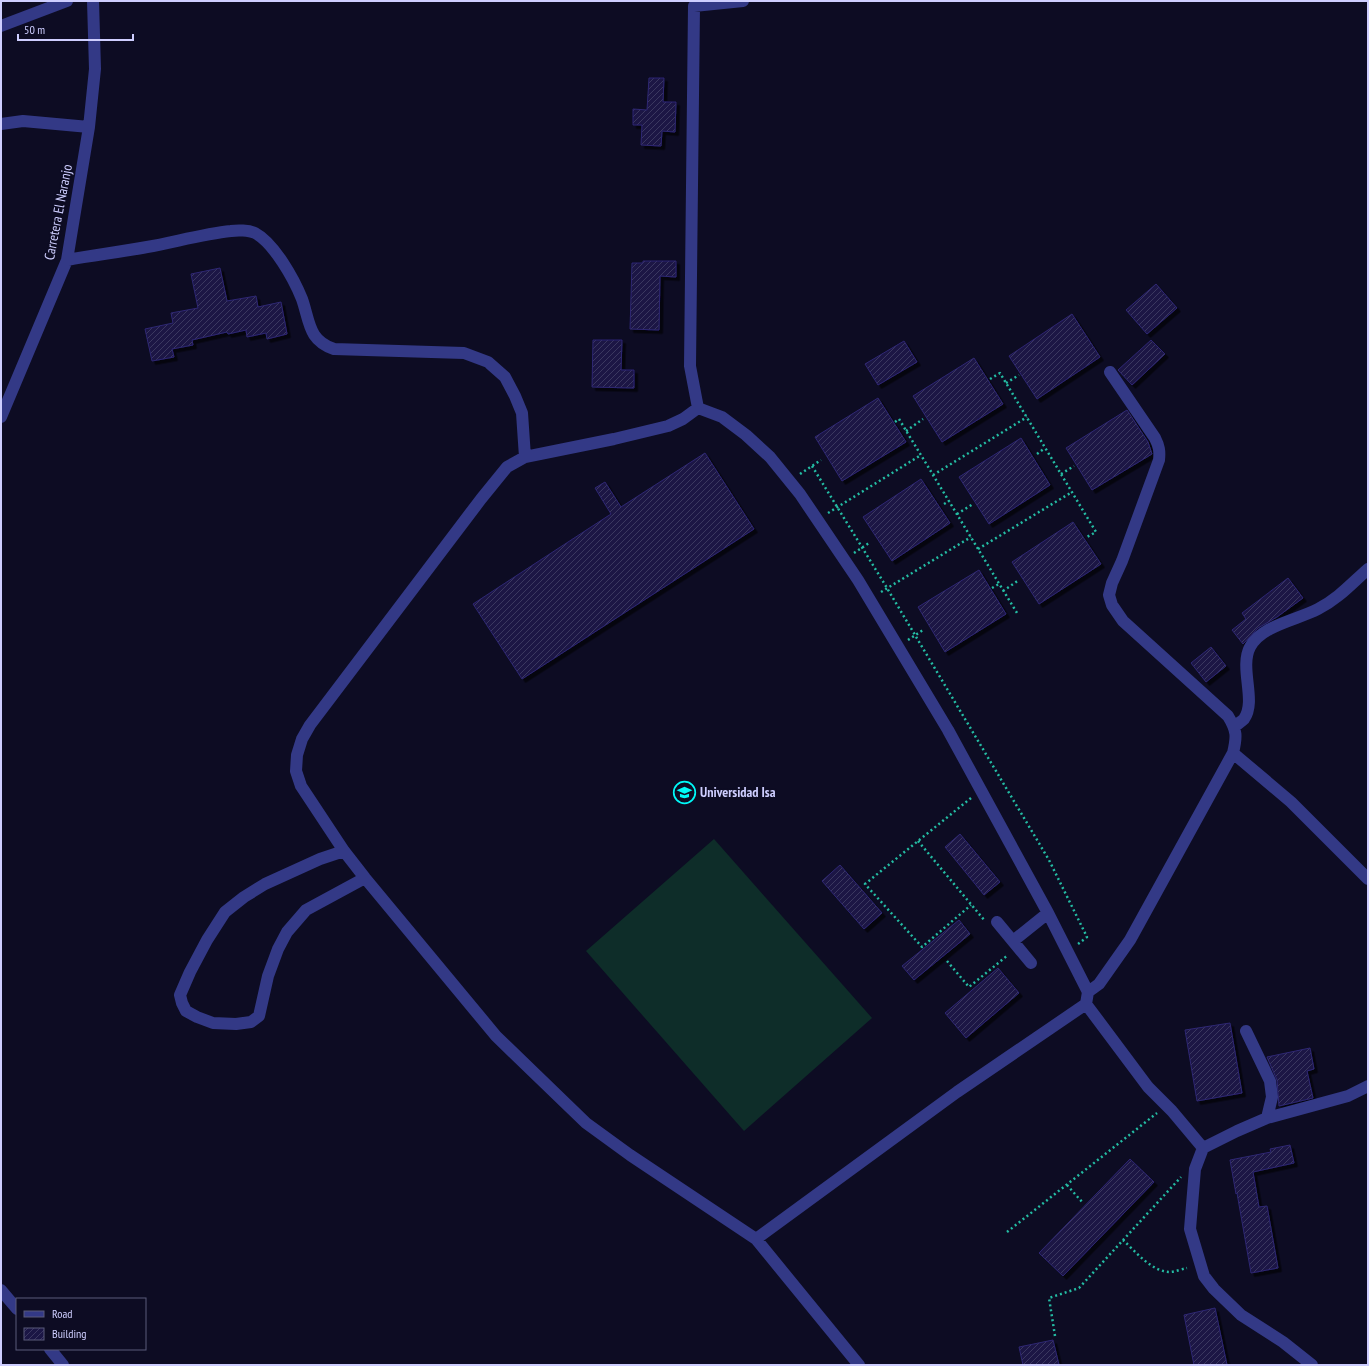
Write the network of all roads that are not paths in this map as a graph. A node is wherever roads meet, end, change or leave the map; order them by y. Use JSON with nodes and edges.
{"nodes":[{"id":1,"x":67,"y":1,"type":"edge"},
{"id":2,"x":93,"y":1,"type":"edge"},
{"id":3,"x":743,"y":1,"type":"edge"},
{"id":4,"x":694,"y":4,"type":"edge"},
{"id":5,"x":1,"y":26,"type":"edge"},
{"id":6,"x":1,"y":124,"type":"edge"},
{"id":7,"x":89,"y":127,"type":"junction"},
{"id":8,"x":66,"y":260,"type":"junction"},
{"id":9,"x":1110,"y":372,"type":"dead end"},
{"id":10,"x":698,"y":408,"type":"junction"},
{"id":11,"x":1,"y":417,"type":"edge"},
{"id":12,"x":525,"y":457,"type":"junction"},
{"id":13,"x":1368,"y":569,"type":"edge"},
{"id":14,"x":1234,"y":727,"type":"junction"},
{"id":15,"x":1233,"y":753,"type":"junction"},
{"id":16,"x":344,"y":851,"type":"junction"},
{"id":17,"x":365,"y":878,"type":"junction"},
{"id":18,"x":1368,"y":879,"type":"edge"},
{"id":19,"x":1048,"y":913,"type":"junction"},
{"id":20,"x":996,"y":922,"type":"road end"},
{"id":21,"x":1015,"y":944,"type":"junction"},
{"id":22,"x":1031,"y":963,"type":"dead end"},
{"id":23,"x":1087,"y":998,"type":"junction"},
{"id":24,"x":1246,"y":1031,"type":"dead end"},
{"id":25,"x":1368,"y":1086,"type":"edge"},
{"id":26,"x":1268,"y":1118,"type":"junction"},
{"id":27,"x":1203,"y":1148,"type":"junction"},
{"id":28,"x":756,"y":1239,"type":"junction"},
{"id":29,"x":1,"y":1290,"type":"edge"},
{"id":30,"x":16,"y":1308,"type":"edge"},
{"id":31,"x":51,"y":1350,"type":"edge"},
{"id":32,"x":63,"y":1365,"type":"edge"},
{"id":33,"x":859,"y":1365,"type":"edge"},
{"id":34,"x":1312,"y":1365,"type":"edge"}],
"edges":[{"from":1,"to":5,"type":"street"},
{"from":2,"to":7,"type":"street","name":"Carretera El Naranjo"},
{"from":3,"to":4,"type":"street"},
{"from":4,"to":10,"type":"street"},
{"from":6,"to":7,"type":"street"},
{"from":7,"to":8,"type":"street","name":"Carretera El Naranjo"},
{"from":8,"to":11,"type":"street","name":"Carretera El Naranjo"},
{"from":8,"to":12,"type":"street"},
{"from":9,"to":14,"type":"street"},
{"from":10,"to":12,"type":"street"},
{"from":10,"to":19,"type":"street"},
{"from":12,"to":16,"type":"street"},
{"from":13,"to":14,"type":"street"},
{"from":14,"to":15,"type":"street"},
{"from":15,"to":18,"type":"street"},
{"from":15,"to":23,"type":"street"},
{"from":16,"to":17,"type":"street"},
{"from":16,"to":17,"type":"street"},
{"from":17,"to":28,"type":"street"},
{"from":19,"to":21,"type":"street"},
{"from":19,"to":23,"type":"street"},
{"from":20,"to":21,"type":"street"},
{"from":21,"to":22,"type":"street"},
{"from":23,"to":27,"type":"street"},
{"from":23,"to":28,"type":"street"},
{"from":24,"to":26,"type":"street"},
{"from":25,"to":26,"type":"street"},
{"from":26,"to":27,"type":"street"},
{"from":27,"to":34,"type":"street"},
{"from":28,"to":33,"type":"street"},
{"from":29,"to":30,"type":"street"},
{"from":31,"to":32,"type":"street"}]}
